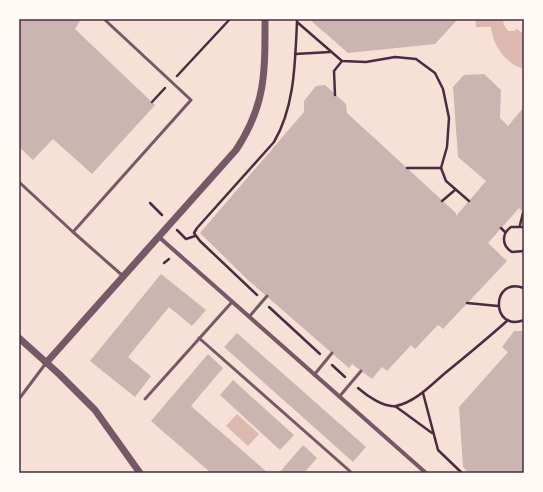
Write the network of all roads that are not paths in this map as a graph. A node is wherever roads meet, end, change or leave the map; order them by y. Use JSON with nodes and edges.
{"nodes":[{"id":1,"x":104,"y":19,"type":"edge"},
{"id":2,"x":265,"y":19,"type":"edge"},
{"id":3,"x":19,"y":182,"type":"edge"},
{"id":4,"x":73,"y":232,"type":"junction"},
{"id":5,"x":158,"y":237,"type":"junction"},
{"id":6,"x":124,"y":276,"type":"junction"},
{"id":7,"x":267,"y":296,"type":"dead end"},
{"id":8,"x":232,"y":302,"type":"junction"},
{"id":9,"x":249,"y":317,"type":"junction"},
{"id":10,"x":19,"y":338,"type":"edge"},
{"id":11,"x":199,"y":338,"type":"junction"},
{"id":12,"x":332,"y":353,"type":"dead end"},
{"id":13,"x":46,"y":363,"type":"junction"},
{"id":14,"x":361,"y":370,"type":"dead end"},
{"id":15,"x":314,"y":374,"type":"junction"},
{"id":16,"x":339,"y":396,"type":"junction"},
{"id":17,"x":19,"y":399,"type":"edge"},
{"id":18,"x":145,"y":399,"type":"dead end"},
{"id":19,"x":140,"y":473,"type":"edge"},
{"id":20,"x":352,"y":473,"type":"edge"},
{"id":21,"x":426,"y":473,"type":"edge"}],
"edges":[{"from":1,"to":4,"type":"lane"},
{"from":2,"to":5,"type":"street"},
{"from":3,"to":4,"type":"lane"},
{"from":4,"to":6,"type":"lane"},
{"from":5,"to":6,"type":"street"},
{"from":5,"to":8,"type":"street"},
{"from":6,"to":13,"type":"street"},
{"from":7,"to":9,"type":"lane"},
{"from":8,"to":9,"type":"street"},
{"from":8,"to":11,"type":"lane"},
{"from":9,"to":15,"type":"street"},
{"from":10,"to":13,"type":"street"},
{"from":11,"to":18,"type":"lane"},
{"from":11,"to":20,"type":"lane"},
{"from":12,"to":15,"type":"lane"},
{"from":13,"to":17,"type":"lane"},
{"from":13,"to":19,"type":"street"},
{"from":14,"to":16,"type":"lane"},
{"from":15,"to":16,"type":"street"},
{"from":16,"to":21,"type":"street"}]}
